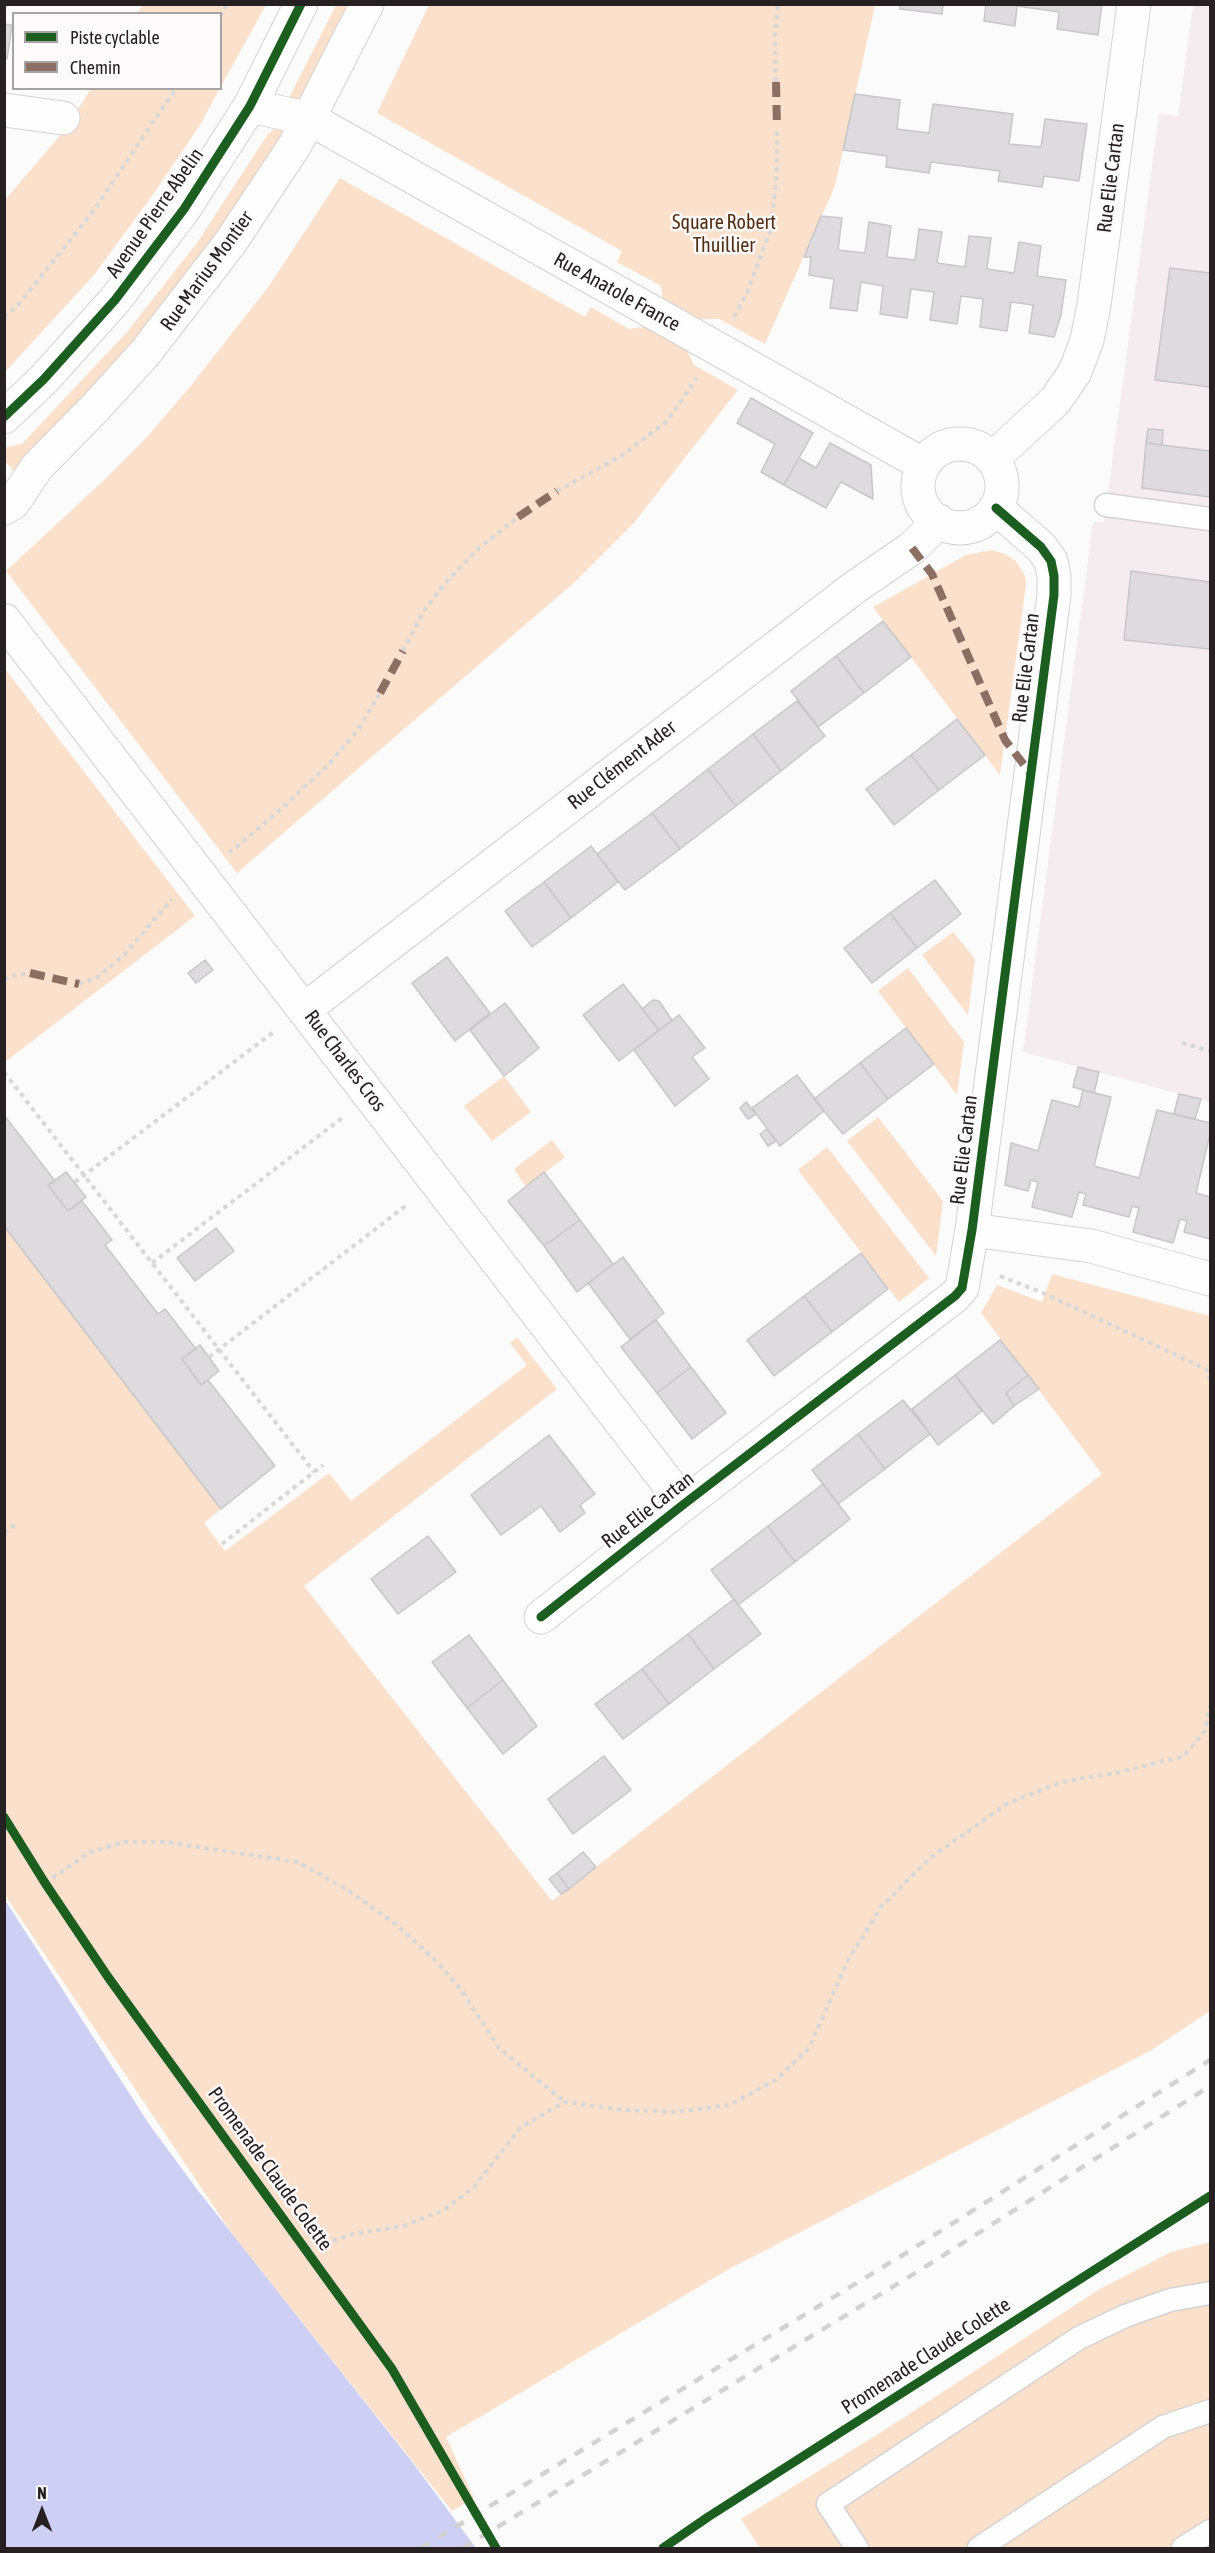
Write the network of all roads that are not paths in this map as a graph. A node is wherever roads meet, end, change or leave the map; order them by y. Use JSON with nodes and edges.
{"nodes":[{"id":1,"x":301,"y":4,"type":"edge"},
{"id":2,"x":368,"y":4,"type":"edge"},
{"id":3,"x":1134,"y":4,"type":"edge"},
{"id":4,"x":250,"y":106,"type":"junction"},
{"id":5,"x":4,"y":110,"type":"edge"},
{"id":6,"x":63,"y":118,"type":"dead end"},
{"id":7,"x":310,"y":119,"type":"junction"},
{"id":8,"x":4,"y":417,"type":"edge"},
{"id":9,"x":992,"y":459,"type":"junction"},
{"id":10,"x":924,"y":465,"type":"junction"},
{"id":11,"x":1106,"y":505,"type":"dead end"},
{"id":12,"x":4,"y":508,"type":"edge"},
{"id":13,"x":996,"y":508,"type":"junction"},
{"id":14,"x":1210,"y":519,"type":"edge"},
{"id":15,"x":939,"y":521,"type":"junction"},
{"id":16,"x":4,"y":620,"type":"edge"},
{"id":17,"x":305,"y":1009,"type":"junction"},
{"id":18,"x":972,"y":1230,"type":"junction"},
{"id":19,"x":1210,"y":1279,"type":"edge"},
{"id":20,"x":684,"y":1504,"type":"junction"},
{"id":21,"x":541,"y":1617,"type":"dead end"},
{"id":22,"x":1210,"y":2293,"type":"edge"},
{"id":23,"x":1210,"y":2411,"type":"edge"},
{"id":24,"x":1210,"y":2531,"type":"edge"},
{"id":25,"x":857,"y":2548,"type":"edge"},
{"id":26,"x":979,"y":2548,"type":"edge"},
{"id":27,"x":1183,"y":2548,"type":"edge"}],
"edges":[{"from":1,"to":4,"type":"street","name":"Avenue Pierre Abelin"},
{"from":2,"to":7,"type":"street","name":"Rue Marius Montier"},
{"from":3,"to":9,"type":"street","name":"Rue Elie Cartan"},
{"from":4,"to":7,"type":"street","name":"Rue Anatole France"},
{"from":4,"to":8,"type":"street","name":"Avenue Pierre Abelin"},
{"from":5,"to":6,"type":"street"},
{"from":7,"to":10,"type":"street","name":"Rue Anatole France"},
{"from":7,"to":12,"type":"street","name":"Rue Marius Montier"},
{"from":9,"to":10,"type":"street"},
{"from":9,"to":13,"type":"street"},
{"from":10,"to":15,"type":"street"},
{"from":11,"to":14,"type":"lane"},
{"from":13,"to":15,"type":"street"},
{"from":13,"to":18,"type":"street","name":"Rue Elie Cartan"},
{"from":15,"to":17,"type":"street","name":"Rue Clément Ader"},
{"from":16,"to":17,"type":"street","name":"Rue Charles Cros"},
{"from":17,"to":20,"type":"street","name":"Rue Charles Cros"},
{"from":18,"to":19,"type":"street"},
{"from":18,"to":20,"type":"street","name":"Rue Elie Cartan"},
{"from":20,"to":21,"type":"street","name":"Rue Elie Cartan"},
{"from":22,"to":25,"type":"lane"},
{"from":23,"to":26,"type":"lane"},
{"from":24,"to":27,"type":"lane"}]}
